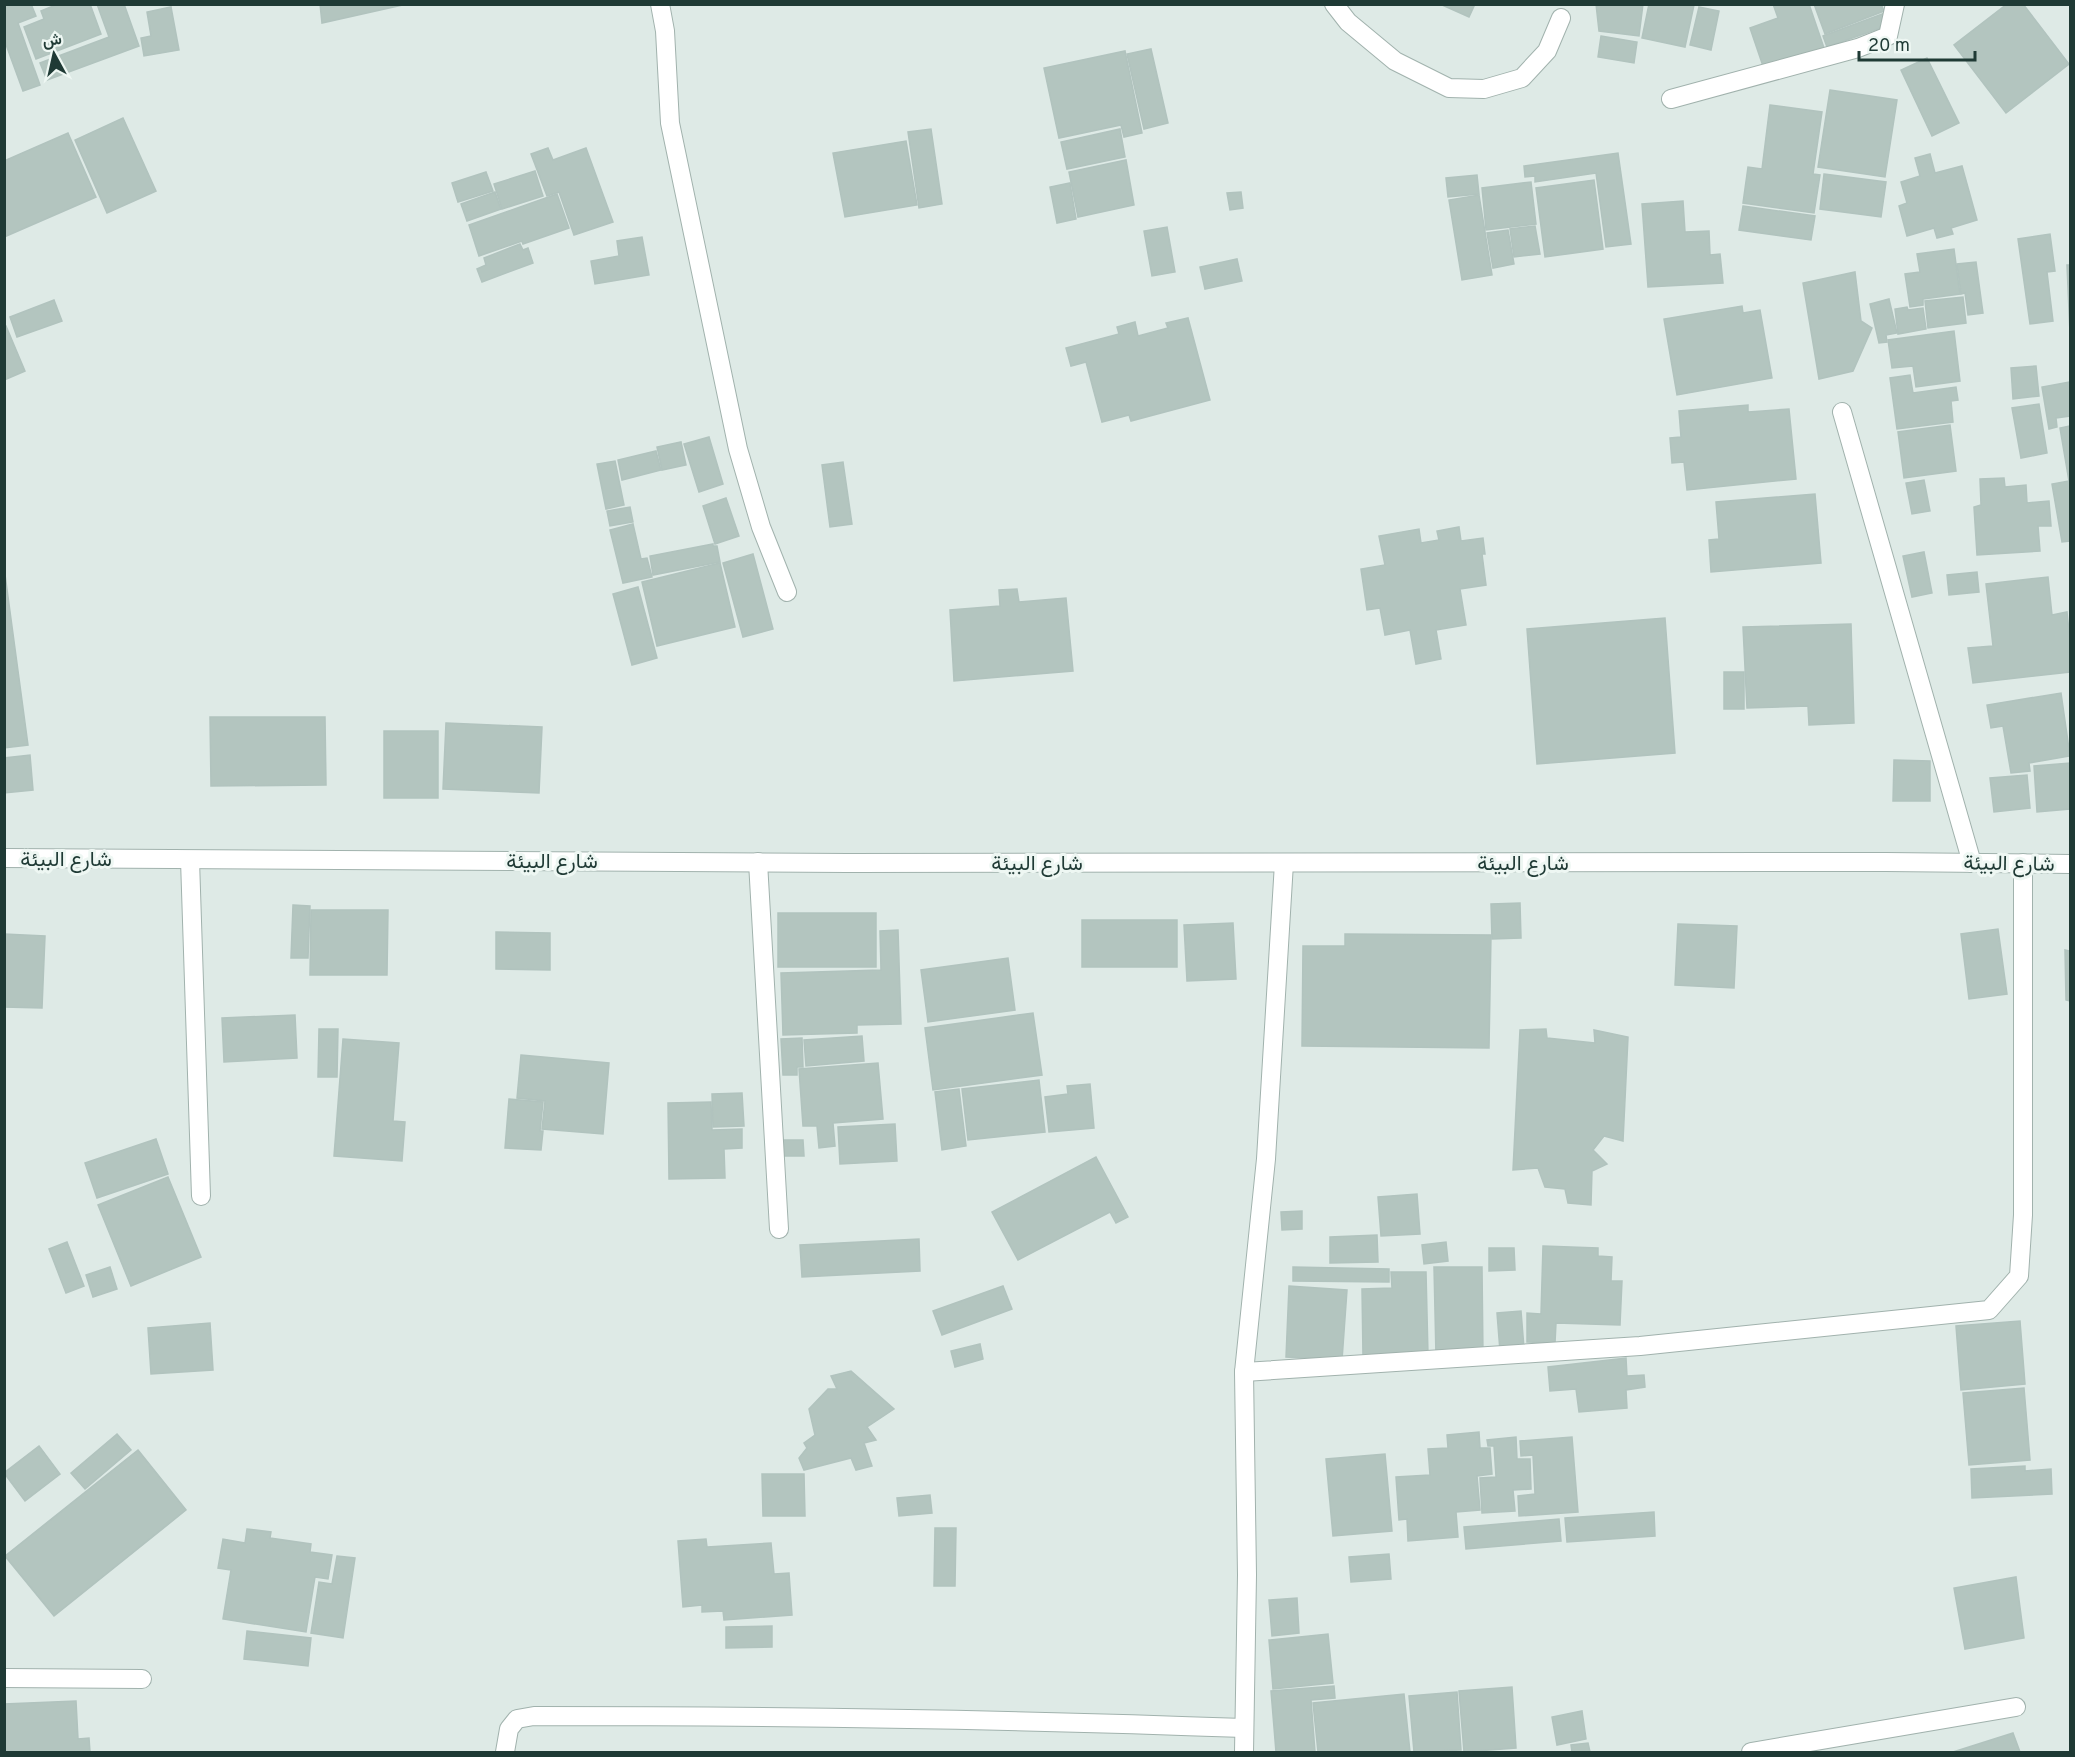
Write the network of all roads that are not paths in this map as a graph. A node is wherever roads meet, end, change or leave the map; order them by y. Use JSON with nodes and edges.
{"nodes":[{"id":1,"x":660,"y":4,"type":"edge"},
{"id":2,"x":1334,"y":4,"type":"edge"},
{"id":3,"x":1895,"y":4,"type":"edge"},
{"id":4,"x":1561,"y":18,"type":"dead end"},
{"id":5,"x":1671,"y":99,"type":"dead end"},
{"id":6,"x":1842,"y":412,"type":"dead end"},
{"id":7,"x":787,"y":592,"type":"dead end"},
{"id":8,"x":4,"y":858,"type":"edge"},
{"id":9,"x":190,"y":860,"type":"junction"},
{"id":10,"x":758,"y":862,"type":"junction"},
{"id":11,"x":1284,"y":863,"type":"junction"},
{"id":12,"x":1972,"y":863,"type":"junction"},
{"id":13,"x":2023,"y":863,"type":"junction"},
{"id":14,"x":2070,"y":864,"type":"edge"},
{"id":15,"x":201,"y":1196,"type":"dead end"},
{"id":16,"x":779,"y":1229,"type":"dead end"},
{"id":17,"x":1244,"y":1372,"type":"junction"},
{"id":18,"x":4,"y":1678,"type":"edge"},
{"id":19,"x":142,"y":1679,"type":"dead end"},
{"id":20,"x":2016,"y":1707,"type":"dead end"},
{"id":21,"x":1244,"y":1728,"type":"junction"},
{"id":22,"x":505,"y":1752,"type":"edge"},
{"id":23,"x":1244,"y":1752,"type":"edge"},
{"id":24,"x":1751,"y":1752,"type":"edge"}],
"edges":[{"from":1,"to":7,"type":"street"},
{"from":2,"to":4,"type":"street"},
{"from":3,"to":5,"type":"street"},
{"from":6,"to":12,"type":"street"},
{"from":8,"to":9,"type":"street","name":"شارع البيئة"},
{"from":9,"to":10,"type":"street","name":"شارع البيئة"},
{"from":9,"to":15,"type":"street"},
{"from":10,"to":11,"type":"street","name":"شارع البيئة"},
{"from":10,"to":16,"type":"street"},
{"from":11,"to":12,"type":"street","name":"شارع البيئة"},
{"from":11,"to":17,"type":"street"},
{"from":12,"to":13,"type":"street","name":"شارع البيئة"},
{"from":13,"to":14,"type":"street","name":"شارع البيئة"},
{"from":13,"to":17,"type":"street"},
{"from":17,"to":21,"type":"street"},
{"from":18,"to":19,"type":"street"},
{"from":20,"to":24,"type":"street"},
{"from":21,"to":22,"type":"street"},
{"from":21,"to":23,"type":"street"}]}
